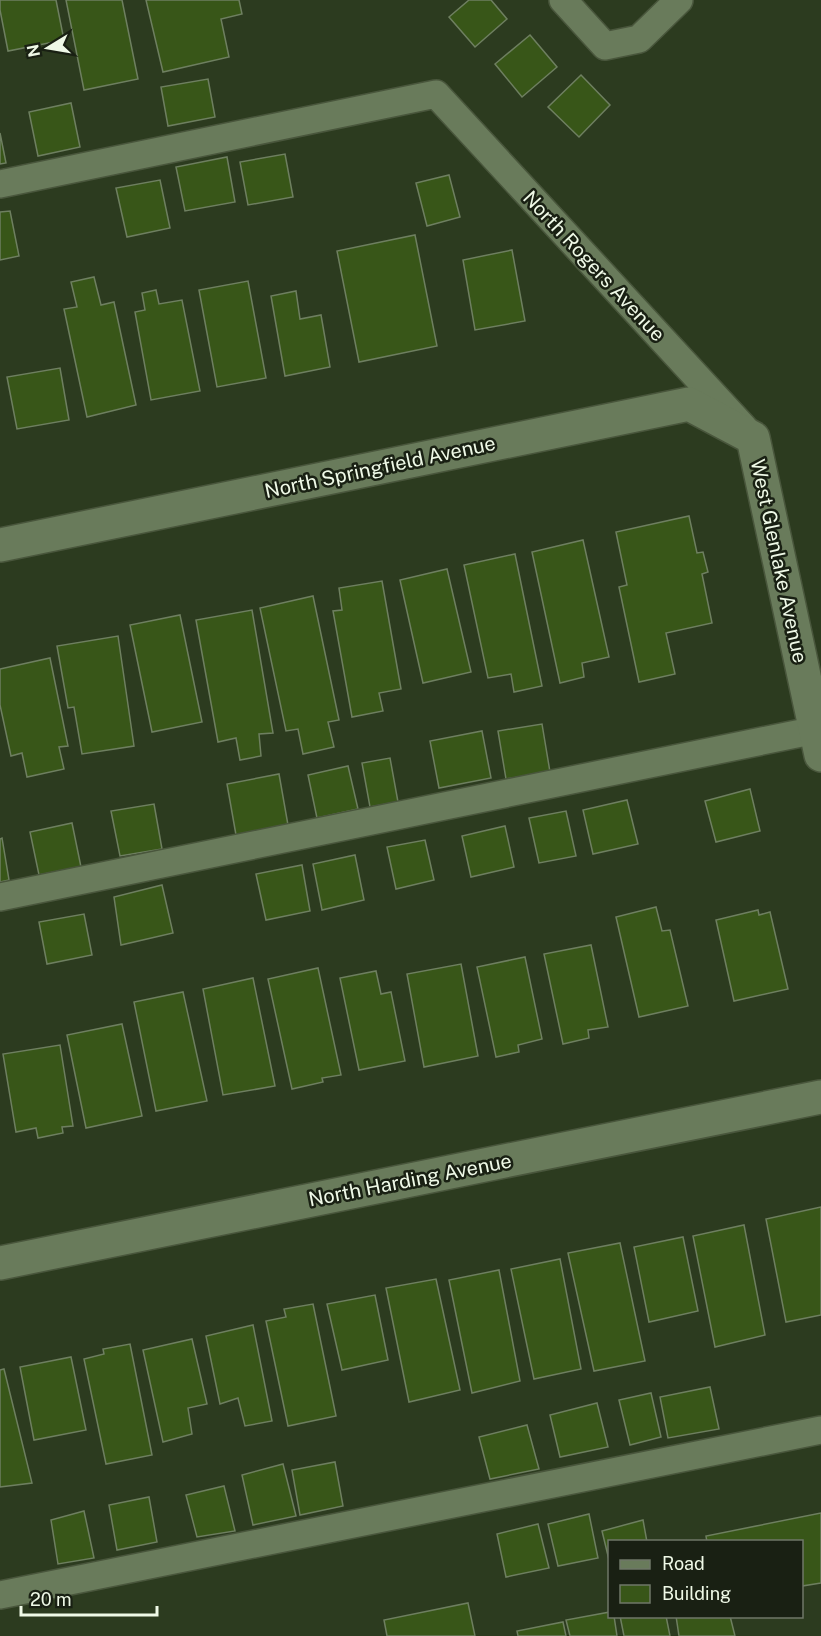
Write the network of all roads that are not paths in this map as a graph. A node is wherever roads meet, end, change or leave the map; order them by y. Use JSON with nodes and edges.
{"nodes":[{"id":1,"x":563,"y":0,"type":"edge"},
{"id":2,"x":679,"y":0,"type":"edge"},
{"id":3,"x":0,"y":184,"type":"edge"},
{"id":4,"x":753,"y":438,"type":"junction"},
{"id":5,"x":0,"y":545,"type":"edge"},
{"id":6,"x":818,"y":742,"type":"edge"},
{"id":7,"x":0,"y":897,"type":"edge"},
{"id":8,"x":821,"y":1097,"type":"edge"},
{"id":9,"x":0,"y":1263,"type":"edge"},
{"id":10,"x":821,"y":1430,"type":"edge"},
{"id":11,"x":0,"y":1595,"type":"edge"}],
"edges":[{"from":1,"to":2,"type":"lane"},
{"from":3,"to":4,"type":"lane","name":"North Rogers Avenue"},
{"from":4,"to":5,"type":"street","name":"North Springfield Avenue"},
{"from":4,"to":6,"type":"street","name":"West Glenlake Avenue"},
{"from":6,"to":7,"type":"lane"},
{"from":8,"to":9,"type":"street","name":"North Harding Avenue"},
{"from":10,"to":11,"type":"lane"}]}
